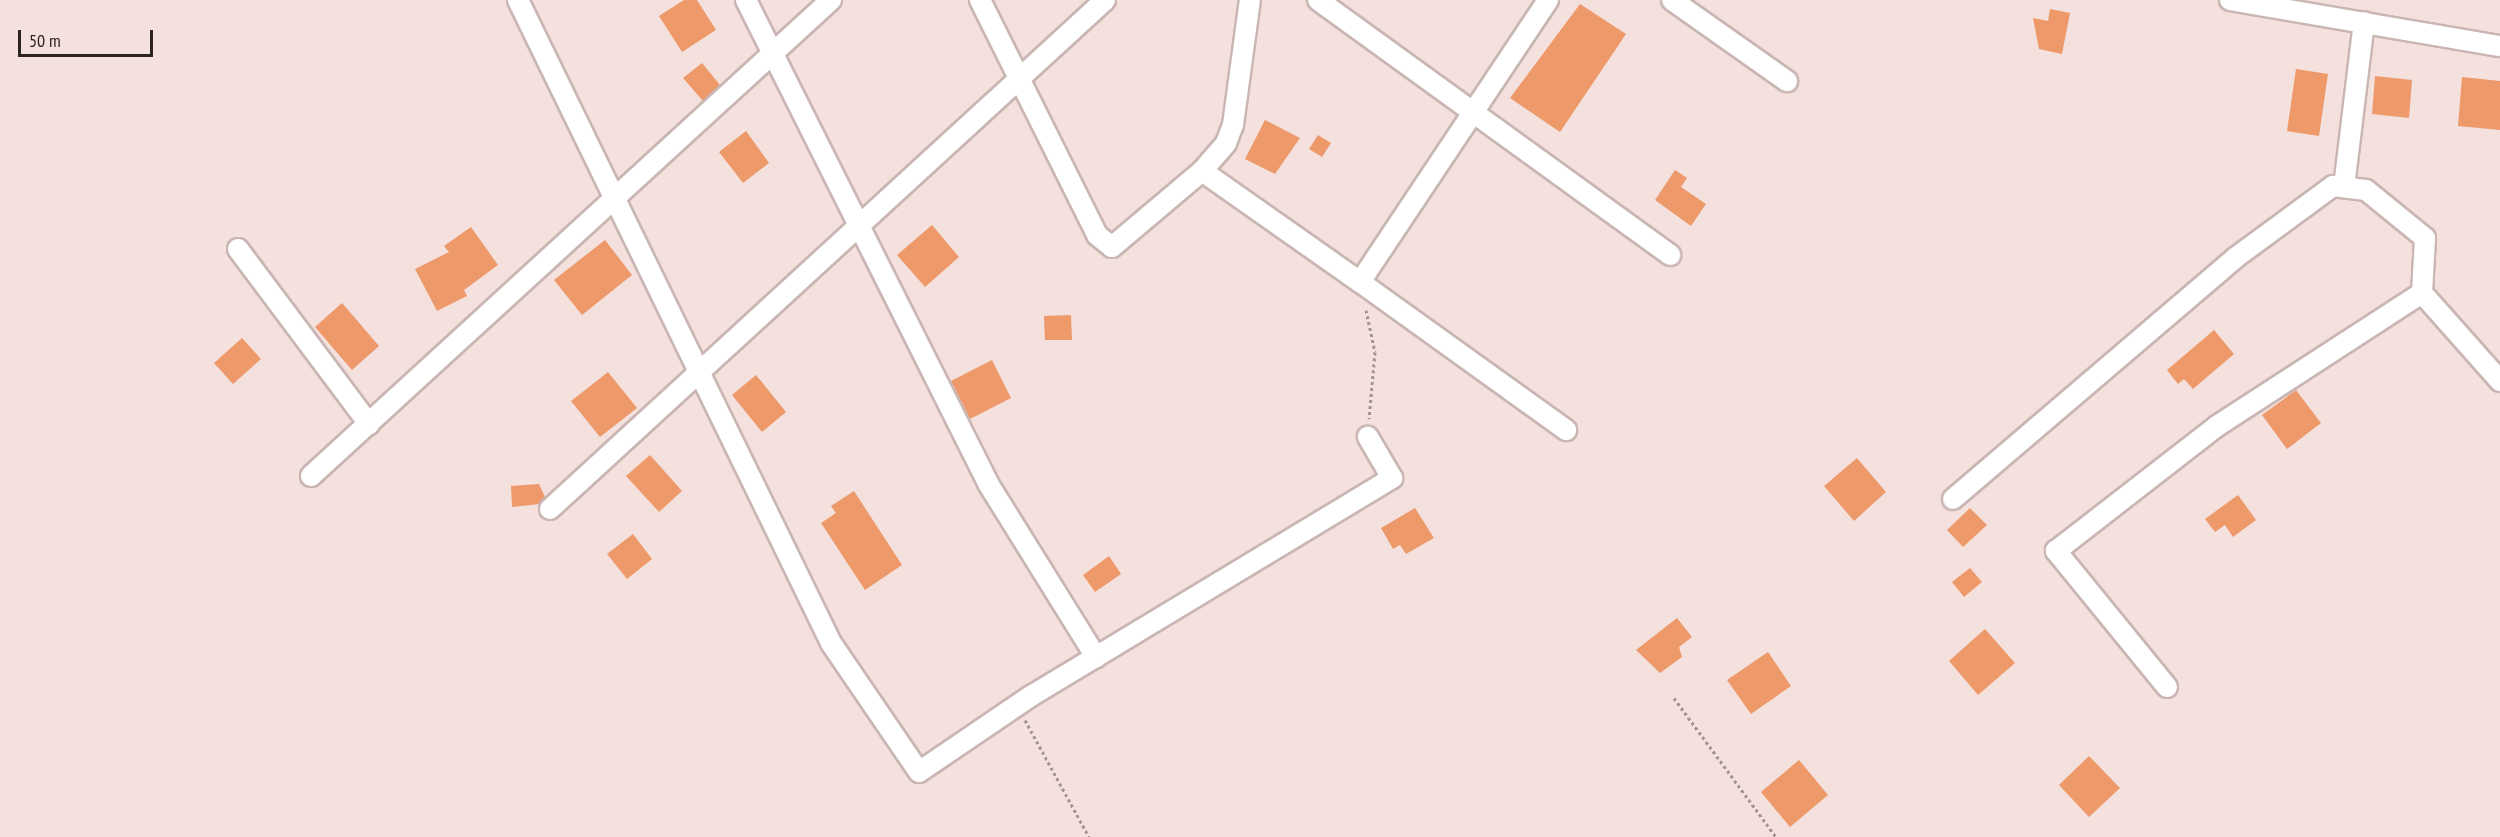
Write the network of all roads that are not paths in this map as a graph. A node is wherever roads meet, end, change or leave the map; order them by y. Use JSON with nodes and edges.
{"nodes":[{"id":1,"x":518,"y":0,"type":"edge"},
{"id":2,"x":746,"y":0,"type":"edge"},
{"id":3,"x":831,"y":0,"type":"edge"},
{"id":4,"x":980,"y":0,"type":"edge"},
{"id":5,"x":1105,"y":0,"type":"edge"},
{"id":6,"x":1250,"y":0,"type":"edge"},
{"id":7,"x":1318,"y":0,"type":"edge"},
{"id":8,"x":1548,"y":0,"type":"edge"},
{"id":9,"x":1672,"y":0,"type":"edge"},
{"id":10,"x":2230,"y":0,"type":"edge"},
{"id":11,"x":2364,"y":22,"type":"junction"},
{"id":12,"x":2500,"y":46,"type":"edge"},
{"id":13,"x":771,"y":56,"type":"junction"},
{"id":14,"x":1019,"y":80,"type":"junction"},
{"id":15,"x":1787,"y":81,"type":"dead end"},
{"id":16,"x":1474,"y":110,"type":"junction"},
{"id":17,"x":1202,"y":171,"type":"junction"},
{"id":18,"x":2344,"y":188,"type":"junction"},
{"id":19,"x":612,"y":197,"type":"junction"},
{"id":20,"x":856,"y":229,"type":"junction"},
{"id":21,"x":238,"y":249,"type":"dead end"},
{"id":22,"x":1670,"y":255,"type":"dead end"},
{"id":23,"x":1360,"y":282,"type":"junction"},
{"id":24,"x":2422,"y":293,"type":"junction"},
{"id":25,"x":698,"y":374,"type":"junction"},
{"id":26,"x":2500,"y":381,"type":"edge"},
{"id":27,"x":369,"y":424,"type":"junction"},
{"id":28,"x":1566,"y":430,"type":"dead end"},
{"id":29,"x":1368,"y":436,"type":"road end"},
{"id":30,"x":311,"y":476,"type":"dead end"},
{"id":31,"x":1953,"y":499,"type":"dead end"},
{"id":32,"x":550,"y":508,"type":"dead end"},
{"id":33,"x":1096,"y":657,"type":"junction"},
{"id":34,"x":2167,"y":687,"type":"dead end"}],
"edges":[{"from":1,"to":19,"type":"street"},
{"from":2,"to":13,"type":"street"},
{"from":3,"to":13,"type":"street"},
{"from":4,"to":14,"type":"street"},
{"from":5,"to":14,"type":"street"},
{"from":6,"to":17,"type":"street"},
{"from":7,"to":16,"type":"street"},
{"from":8,"to":16,"type":"street"},
{"from":9,"to":15,"type":"street"},
{"from":10,"to":11,"type":"street"},
{"from":11,"to":12,"type":"street"},
{"from":11,"to":18,"type":"street"},
{"from":13,"to":19,"type":"street"},
{"from":13,"to":20,"type":"street"},
{"from":14,"to":17,"type":"street"},
{"from":14,"to":20,"type":"street"},
{"from":16,"to":22,"type":"street"},
{"from":16,"to":23,"type":"street"},
{"from":17,"to":23,"type":"street"},
{"from":18,"to":24,"type":"street"},
{"from":18,"to":31,"type":"street"},
{"from":19,"to":25,"type":"street"},
{"from":19,"to":27,"type":"street"},
{"from":20,"to":25,"type":"street"},
{"from":20,"to":33,"type":"street"},
{"from":21,"to":27,"type":"street"},
{"from":23,"to":28,"type":"street"},
{"from":24,"to":26,"type":"street"},
{"from":24,"to":34,"type":"street"},
{"from":25,"to":32,"type":"street"},
{"from":25,"to":33,"type":"street"},
{"from":27,"to":30,"type":"street"},
{"from":29,"to":33,"type":"street"}]}
